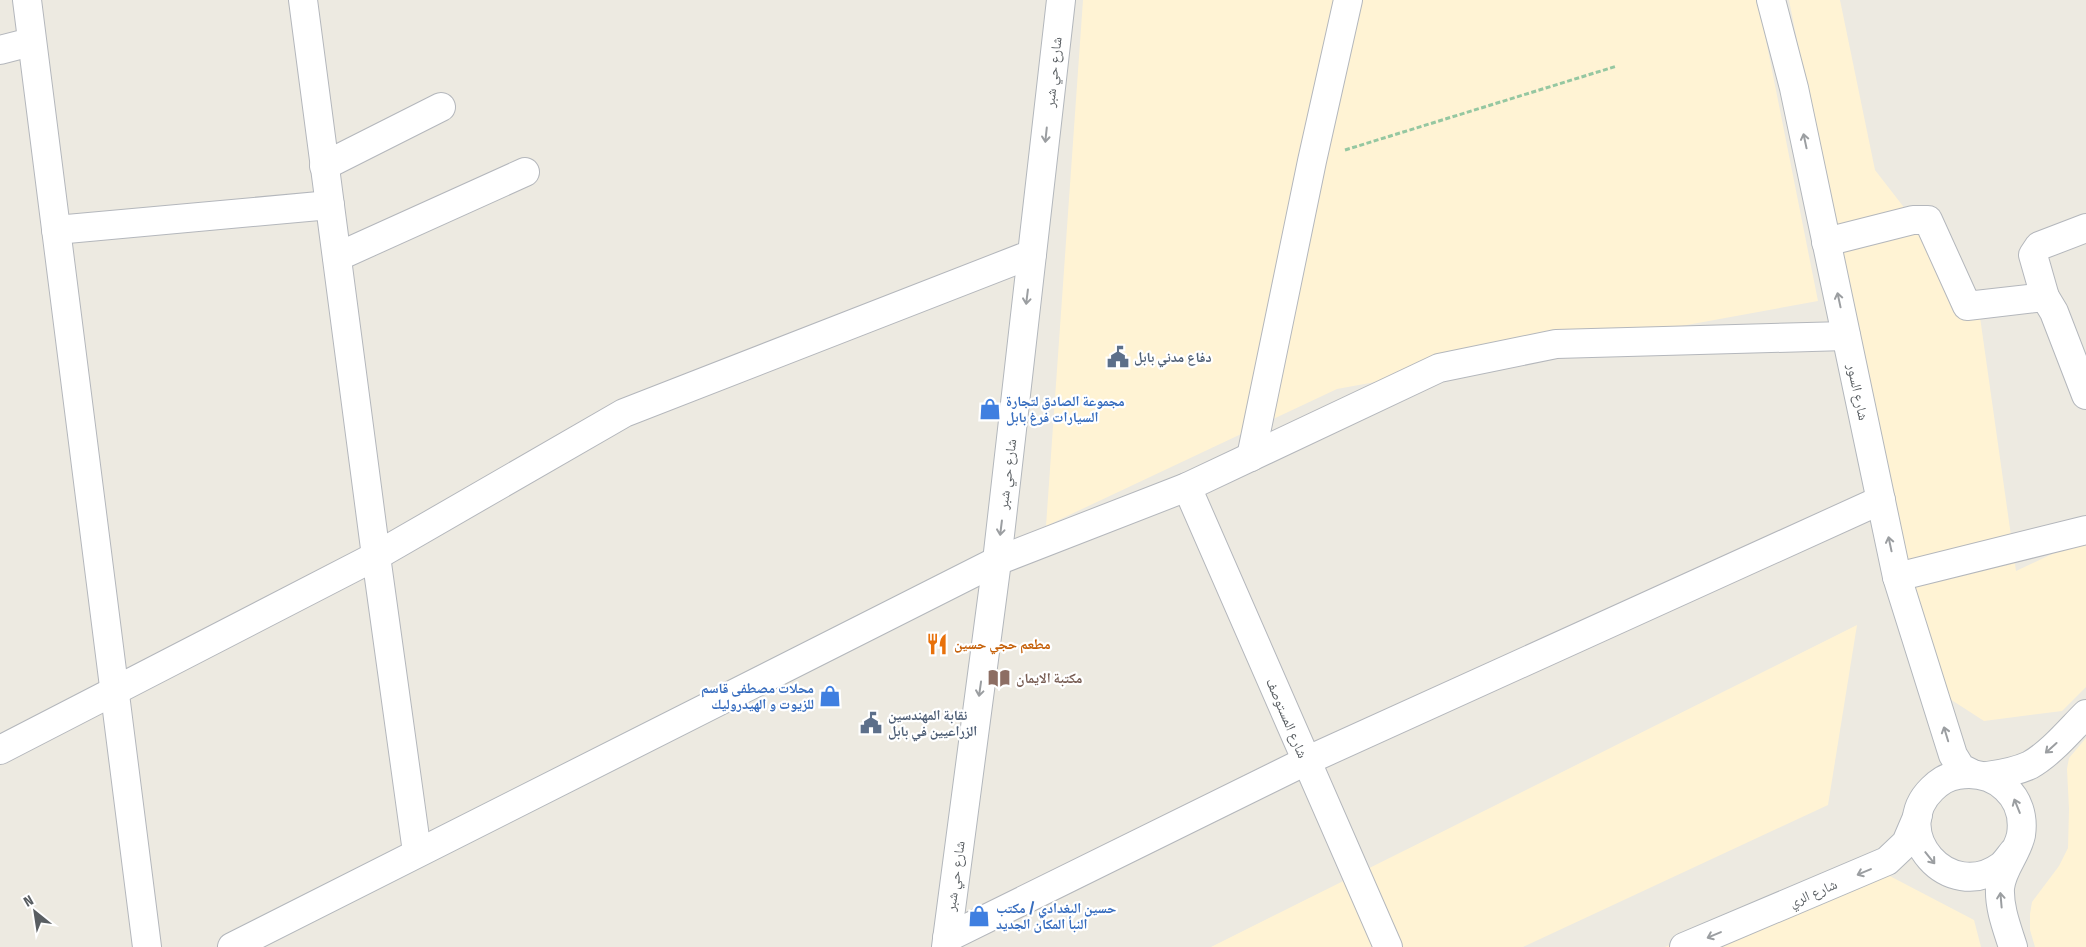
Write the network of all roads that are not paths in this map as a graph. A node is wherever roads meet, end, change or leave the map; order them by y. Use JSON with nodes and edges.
{"nodes":[{"id":1,"x":27,"y":0,"type":"edge"},
{"id":2,"x":303,"y":0,"type":"edge"},
{"id":3,"x":1060,"y":0,"type":"edge"},
{"id":4,"x":1348,"y":0,"type":"edge"},
{"id":5,"x":1771,"y":0,"type":"edge"},
{"id":6,"x":31,"y":42,"type":"junction"},
{"id":7,"x":0,"y":50,"type":"edge"},
{"id":8,"x":441,"y":107,"type":"dead end"},
{"id":9,"x":324,"y":166,"type":"junction"},
{"id":10,"x":525,"y":172,"type":"dead end"},
{"id":11,"x":330,"y":204,"type":"junction"},
{"id":12,"x":2086,"y":228,"type":"edge"},
{"id":13,"x":56,"y":230,"type":"junction"},
{"id":14,"x":1826,"y":242,"type":"junction"},
{"id":15,"x":1032,"y":254,"type":"junction"},
{"id":16,"x":336,"y":257,"type":"junction"},
{"id":17,"x":2045,"y":297,"type":"junction"},
{"id":18,"x":1846,"y":336,"type":"junction"},
{"id":19,"x":2086,"y":395,"type":"edge"},
{"id":20,"x":1251,"y":457,"type":"junction"},
{"id":21,"x":1187,"y":487,"type":"junction"},
{"id":22,"x":1881,"y":500,"type":"junction"},
{"id":23,"x":2086,"y":530,"type":"edge"},
{"id":24,"x":376,"y":556,"type":"junction"},
{"id":25,"x":997,"y":561,"type":"junction"},
{"id":26,"x":1897,"y":577,"type":"junction"},
{"id":27,"x":116,"y":690,"type":"junction"},
{"id":28,"x":2086,"y":714,"type":"edge"},
{"id":29,"x":0,"y":750,"type":"edge"},
{"id":30,"x":1306,"y":761,"type":"junction"},
{"id":31,"x":1979,"y":774,"type":"junction"},
{"id":32,"x":1919,"y":814,"type":"junction"},
{"id":33,"x":417,"y":852,"type":"junction"},
{"id":34,"x":2013,"y":852,"type":"junction"},
{"id":35,"x":947,"y":942,"type":"edge"},
{"id":36,"x":147,"y":947,"type":"edge"},
{"id":37,"x":232,"y":947,"type":"edge"},
{"id":38,"x":1388,"y":947,"type":"edge"},
{"id":39,"x":1684,"y":947,"type":"edge"},
{"id":40,"x":2013,"y":947,"type":"edge"}],
"edges":[{"from":1,"to":6,"type":"street"},
{"from":2,"to":9,"type":"street"},
{"from":3,"to":15,"type":"street","name":"شارع حي شبر","one_way":true},
{"from":4,"to":20,"type":"street"},
{"from":14,"to":5,"type":"street","name":"شارع السور","one_way":true},
{"from":6,"to":7,"type":"street"},
{"from":6,"to":13,"type":"street"},
{"from":8,"to":9,"type":"street"},
{"from":9,"to":11,"type":"street"},
{"from":10,"to":16,"type":"street"},
{"from":11,"to":13,"type":"street"},
{"from":11,"to":16,"type":"street"},
{"from":12,"to":17,"type":"street"},
{"from":13,"to":27,"type":"street"},
{"from":14,"to":17,"type":"street"},
{"from":18,"to":14,"type":"street","name":"شارع السور","one_way":true},
{"from":15,"to":24,"type":"street"},
{"from":15,"to":25,"type":"street","name":"شارع حي شبر","one_way":true},
{"from":16,"to":24,"type":"street"},
{"from":17,"to":19,"type":"street"},
{"from":18,"to":20,"type":"street"},
{"from":18,"to":22,"type":"street","name":"شارع السور"},
{"from":20,"to":21,"type":"street"},
{"from":21,"to":25,"type":"street"},
{"from":21,"to":30,"type":"street","name":"شارع المستوصف"},
{"from":26,"to":22,"type":"street","name":"شارع السور","one_way":true},
{"from":22,"to":30,"type":"street"},
{"from":23,"to":26,"type":"street"},
{"from":24,"to":27,"type":"street"},
{"from":24,"to":33,"type":"street"},
{"from":25,"to":33,"type":"street"},
{"from":25,"to":35,"type":"street","name":"شارع حي شبر","one_way":true},
{"from":31,"to":26,"type":"street","name":"شارع السور","one_way":true},
{"from":27,"to":29,"type":"street"},
{"from":27,"to":36,"type":"street"},
{"from":28,"to":31,"type":"street","one_way":true},
{"from":30,"to":35,"type":"street"},
{"from":30,"to":38,"type":"street","name":"شارع المستوصف"},
{"from":31,"to":32,"type":"street"},
{"from":34,"to":31,"type":"street","one_way":true},
{"from":32,"to":34,"type":"street","one_way":true},
{"from":32,"to":39,"type":"street","name":"شارع الري","one_way":true},
{"from":33,"to":37,"type":"street"},
{"from":40,"to":34,"type":"street","one_way":true}]}
